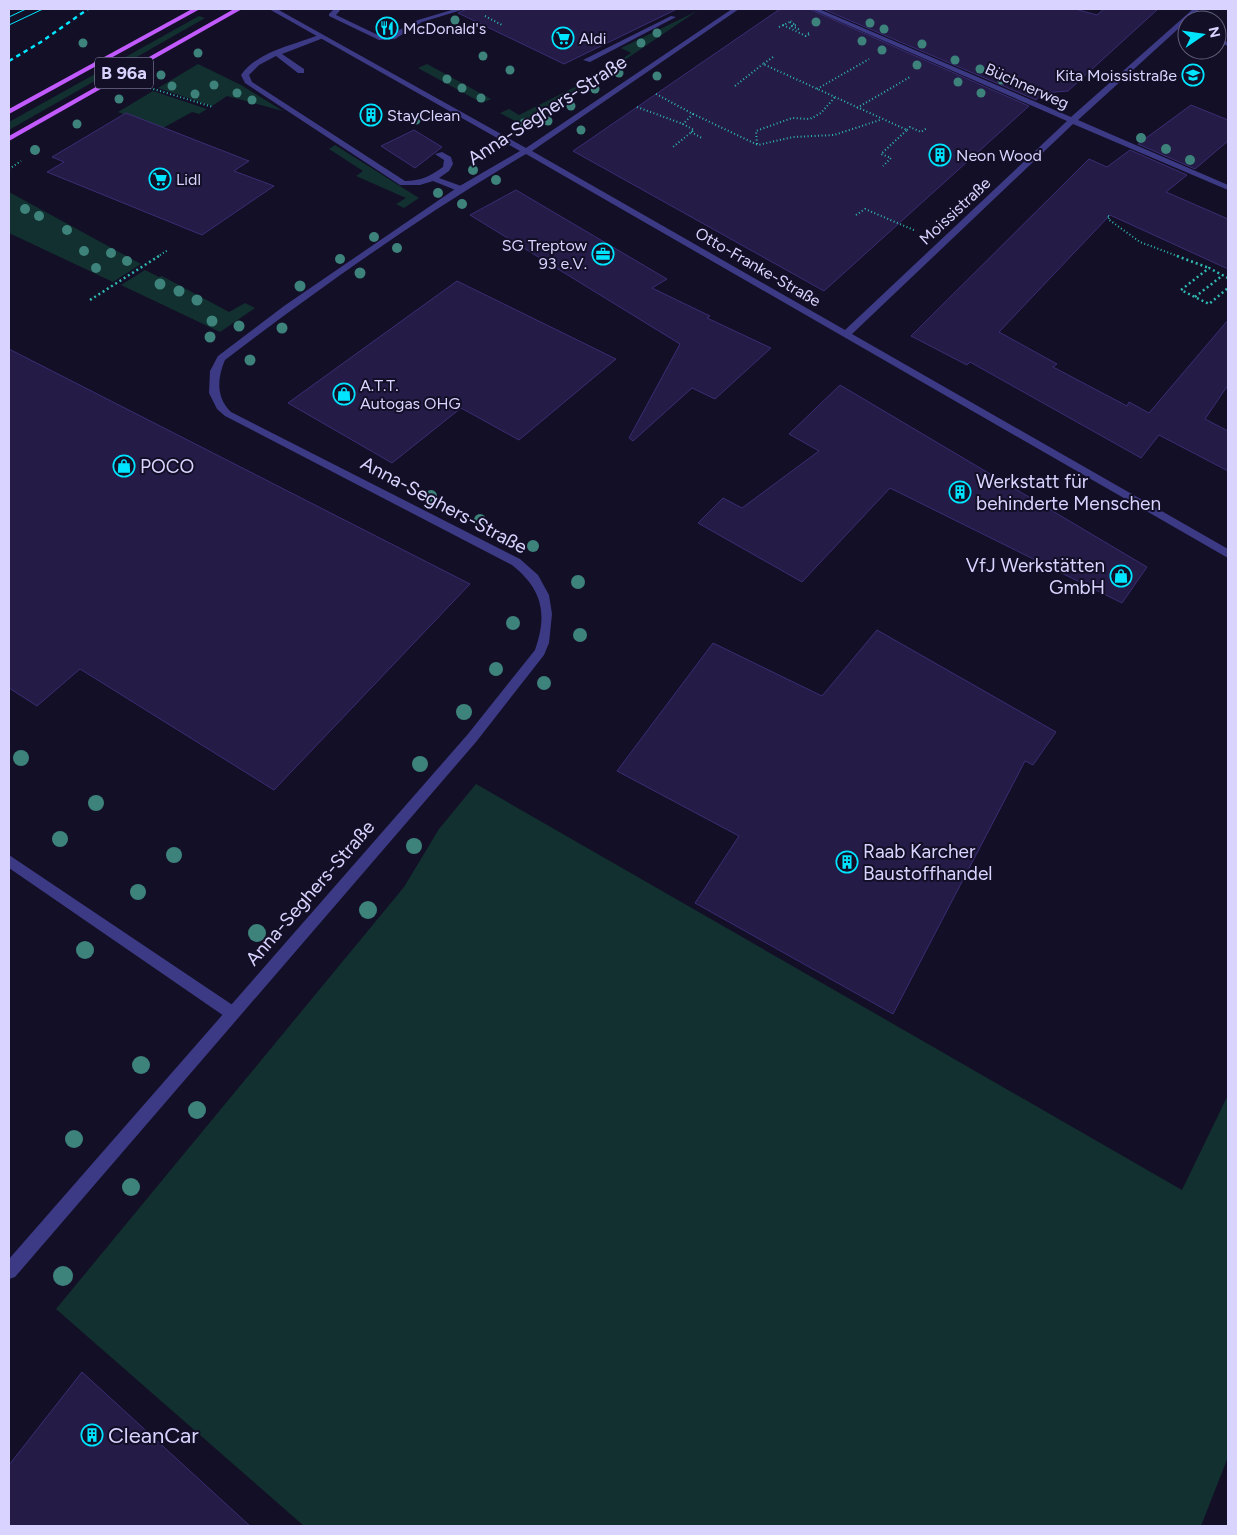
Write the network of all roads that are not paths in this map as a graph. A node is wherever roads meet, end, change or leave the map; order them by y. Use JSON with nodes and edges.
{"nodes":[{"id":1,"x":197,"y":9,"type":"edge"},
{"id":2,"x":239,"y":9,"type":"edge"},
{"id":3,"x":272,"y":9,"type":"edge"},
{"id":4,"x":338,"y":9,"type":"edge"},
{"id":5,"x":462,"y":9,"type":"edge"},
{"id":6,"x":736,"y":9,"type":"edge"},
{"id":7,"x":814,"y":9,"type":"edge"},
{"id":8,"x":673,"y":17,"type":"dead end"},
{"id":9,"x":1177,"y":28,"type":"edge"},
{"id":10,"x":322,"y":37,"type":"junction"},
{"id":11,"x":277,"y":54,"type":"junction"},
{"id":12,"x":587,"y":60,"type":"dead end"},
{"id":13,"x":300,"y":71,"type":"dead end"},
{"id":14,"x":9,"y":112,"type":"edge"},
{"id":15,"x":1072,"y":121,"type":"junction"},
{"id":16,"x":9,"y":139,"type":"edge"},
{"id":17,"x":526,"y":151,"type":"junction"},
{"id":18,"x":439,"y":154,"type":"dead end"},
{"id":19,"x":433,"y":178,"type":"junction"},
{"id":20,"x":1228,"y":188,"type":"edge"},
{"id":21,"x":461,"y":189,"type":"junction"},
{"id":22,"x":846,"y":335,"type":"junction"},
{"id":23,"x":1228,"y":554,"type":"edge"},
{"id":24,"x":9,"y":861,"type":"edge"},
{"id":25,"x":232,"y":1012,"type":"junction"},
{"id":26,"x":9,"y":1271,"type":"edge"}],
"edges":[{"from":1,"to":14,"type":"main road","number":"B 96a"},
{"from":2,"to":16,"type":"main road","number":"B 96a"},
{"from":3,"to":10,"type":"street","name":"Otto-Franke-Straße"},
{"from":4,"to":5,"type":"street"},
{"from":6,"to":17,"type":"street","name":"Anna-Seghers-Straße"},
{"from":7,"to":15,"type":"street","name":"Büchnerweg"},
{"from":8,"to":12,"type":"street"},
{"from":9,"to":15,"type":"street","name":"Moissistraße"},
{"from":10,"to":11,"type":"street"},
{"from":10,"to":17,"type":"street","name":"Otto-Franke-Straße"},
{"from":11,"to":13,"type":"street"},
{"from":11,"to":19,"type":"street"},
{"from":15,"to":20,"type":"street","name":"Büchnerweg"},
{"from":15,"to":22,"type":"street","name":"Moissistraße"},
{"from":17,"to":21,"type":"street","name":"Anna-Seghers-Straße"},
{"from":17,"to":22,"type":"street","name":"Otto-Franke-Straße"},
{"from":18,"to":19,"type":"street"},
{"from":19,"to":21,"type":"street"},
{"from":21,"to":25,"type":"street","name":"Anna-Seghers-Straße"},
{"from":22,"to":23,"type":"street","name":"Otto-Franke-Straße"},
{"from":24,"to":25,"type":"street"},
{"from":25,"to":26,"type":"street","name":"Anna-Seghers-Straße"}]}
